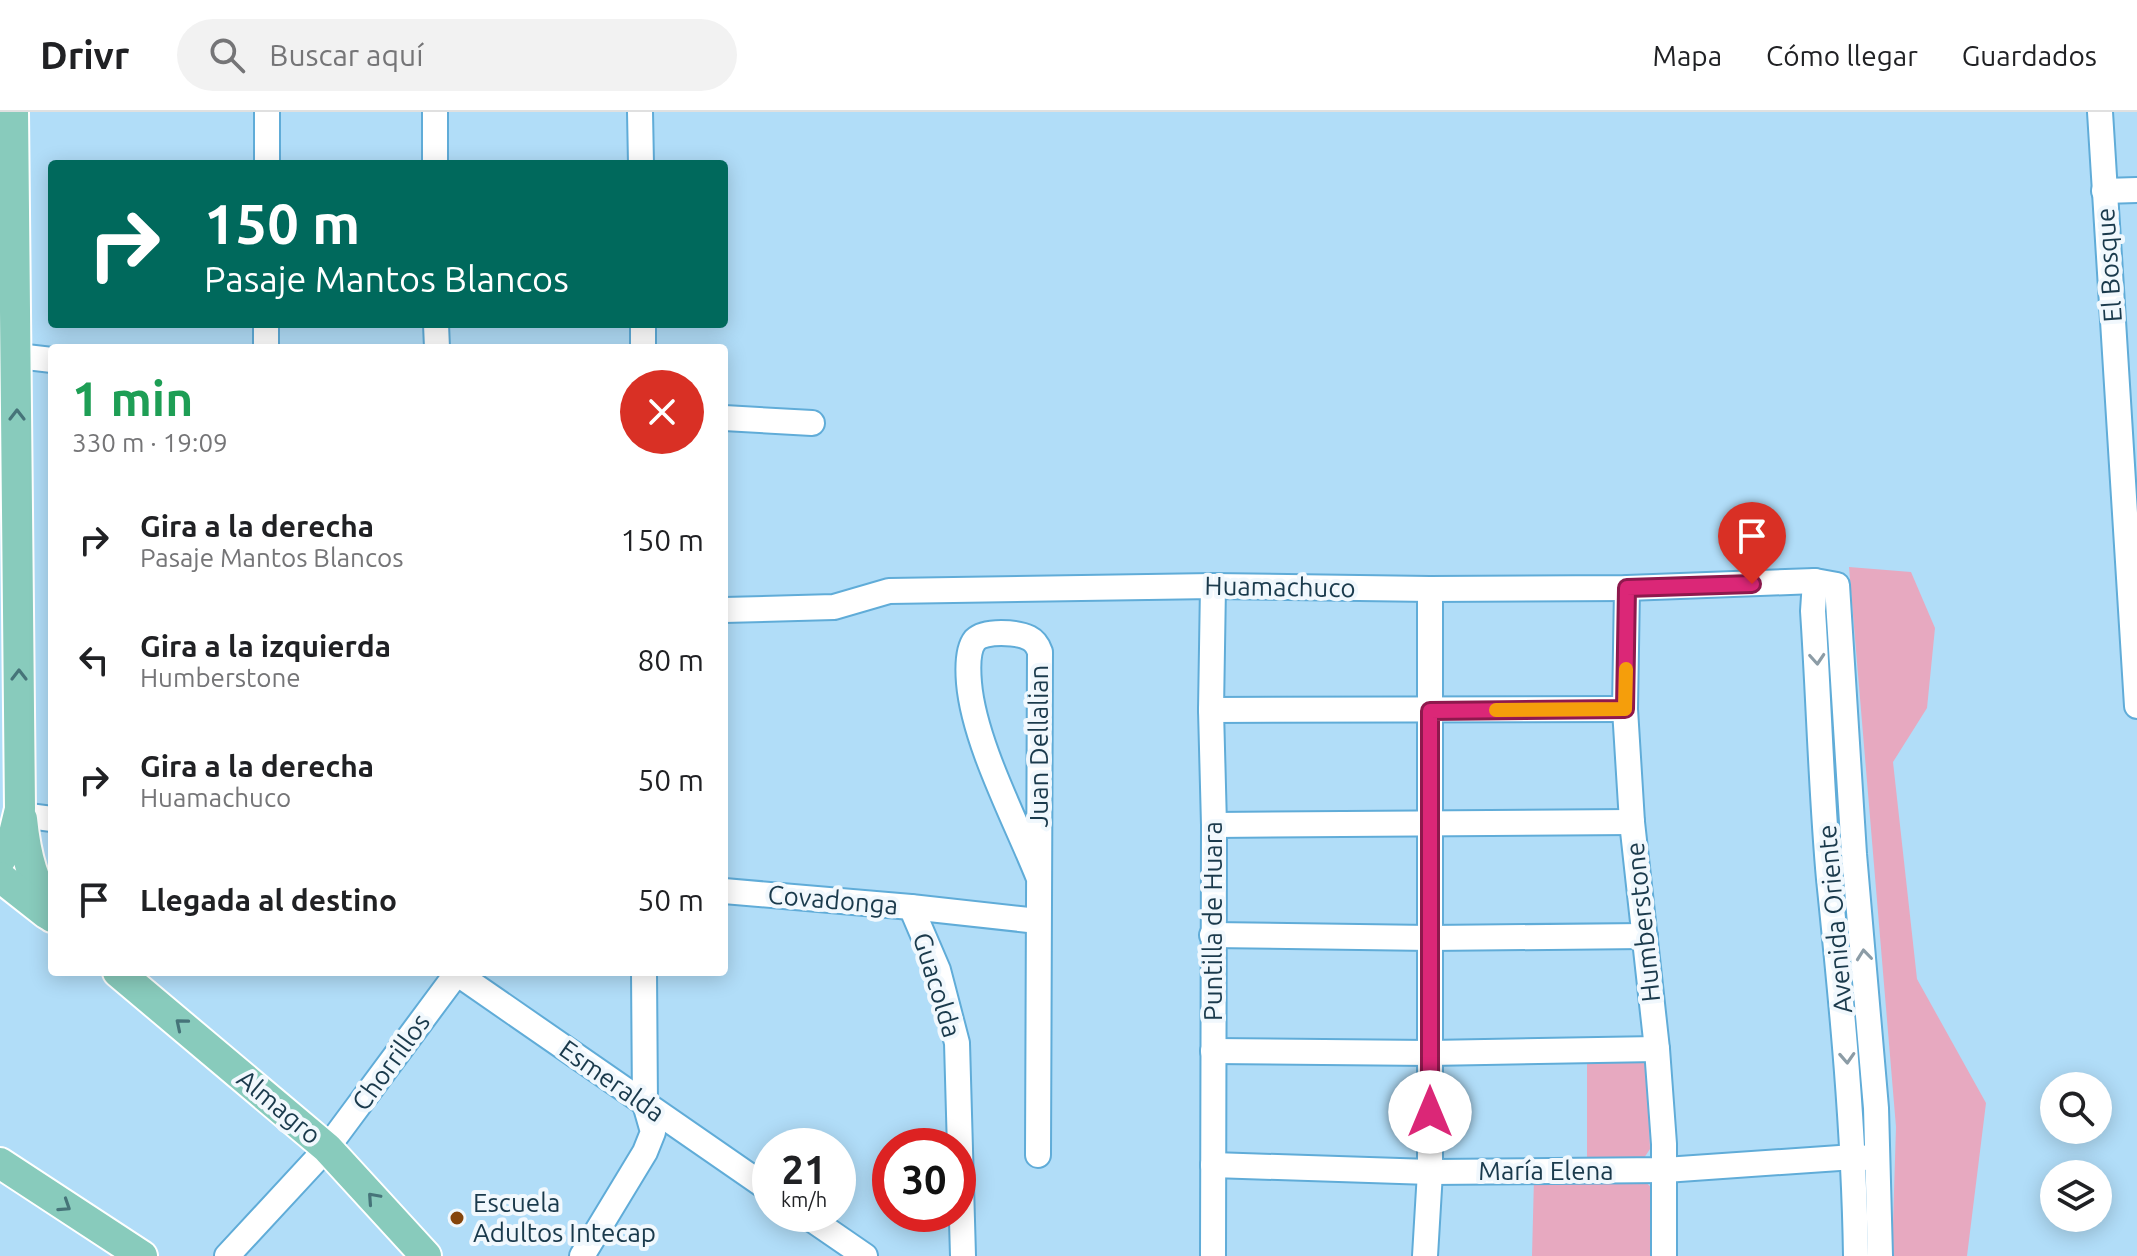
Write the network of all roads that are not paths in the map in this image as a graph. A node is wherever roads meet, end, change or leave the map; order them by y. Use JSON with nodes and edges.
{"nodes":[{"id":1,"x":13,"y":112,"type":"edge"},
{"id":2,"x":267,"y":112,"type":"edge"},
{"id":3,"x":435,"y":112,"type":"edge"},
{"id":4,"x":640,"y":112,"type":"edge"},
{"id":5,"x":2100,"y":112,"type":"edge"},
{"id":6,"x":267,"y":160,"type":"edge"},
{"id":7,"x":435,"y":160,"type":"edge"},
{"id":8,"x":641,"y":160,"type":"edge"},
{"id":9,"x":2137,"y":190,"type":"edge"},
{"id":10,"x":2104,"y":191,"type":"junction"},
{"id":11,"x":8,"y":355,"type":"edge"},
{"id":12,"x":48,"y":360,"type":"edge"},
{"id":13,"x":728,"y":418,"type":"edge"},
{"id":14,"x":812,"y":423,"type":"dead end"},
{"id":15,"x":9,"y":488,"type":"edge"},
{"id":16,"x":1826,"y":583,"type":"junction"},
{"id":17,"x":1213,"y":586,"type":"junction"},
{"id":18,"x":1627,"y":588,"type":"junction"},
{"id":19,"x":1430,"y":589,"type":"junction"},
{"id":20,"x":728,"y":610,"type":"edge"},
{"id":21,"x":2137,"y":706,"type":"edge"},
{"id":22,"x":1625,"y":709,"type":"junction"},
{"id":23,"x":1211,"y":710,"type":"junction"},
{"id":24,"x":1430,"y":711,"type":"junction"},
{"id":25,"x":10,"y":722,"type":"edge"},
{"id":26,"x":15,"y":814,"type":"edge"},
{"id":27,"x":48,"y":818,"type":"edge"},
{"id":28,"x":1430,"y":822,"type":"junction"},
{"id":29,"x":1632,"y":822,"type":"junction"},
{"id":30,"x":1214,"y":825,"type":"junction"},
{"id":31,"x":0,"y":860,"type":"edge"},
{"id":32,"x":1038,"y":876,"type":"junction"},
{"id":33,"x":0,"y":877,"type":"edge"},
{"id":34,"x":728,"y":891,"type":"edge"},
{"id":35,"x":911,"y":907,"type":"junction"},
{"id":36,"x":48,"y":909,"type":"edge"},
{"id":37,"x":48,"y":914,"type":"edge"},
{"id":38,"x":1038,"y":921,"type":"junction"},
{"id":39,"x":1212,"y":935,"type":"junction"},
{"id":40,"x":1645,"y":936,"type":"junction"},
{"id":41,"x":1430,"y":938,"type":"junction"},
{"id":42,"x":123,"y":976,"type":"edge"},
{"id":43,"x":454,"y":976,"type":"edge"},
{"id":44,"x":460,"y":976,"type":"edge"},
{"id":45,"x":644,"y":976,"type":"edge"},
{"id":46,"x":1657,"y":1049,"type":"junction"},
{"id":47,"x":1213,"y":1051,"type":"junction"},
{"id":48,"x":1430,"y":1053,"type":"junction"},
{"id":49,"x":645,"y":1104,"type":"junction"},
{"id":50,"x":327,"y":1148,"type":"junction"},
{"id":51,"x":1038,"y":1155,"type":"dead end"},
{"id":52,"x":1854,"y":1157,"type":"junction"},
{"id":53,"x":1879,"y":1159,"type":"junction"},
{"id":54,"x":0,"y":1163,"type":"edge"},
{"id":55,"x":1213,"y":1165,"type":"junction"},
{"id":56,"x":1665,"y":1170,"type":"junction"},
{"id":57,"x":1430,"y":1172,"type":"junction"},
{"id":58,"x":752,"y":1178,"type":"edge"},
{"id":59,"x":830,"y":1232,"type":"edge"},
{"id":60,"x":142,"y":1256,"type":"edge"},
{"id":61,"x":227,"y":1256,"type":"edge"},
{"id":62,"x":426,"y":1256,"type":"edge"},
{"id":63,"x":582,"y":1256,"type":"edge"},
{"id":64,"x":865,"y":1256,"type":"edge"},
{"id":65,"x":963,"y":1256,"type":"edge"},
{"id":66,"x":1213,"y":1256,"type":"edge"},
{"id":67,"x":1425,"y":1256,"type":"edge"},
{"id":68,"x":1664,"y":1256,"type":"edge"},
{"id":69,"x":1856,"y":1256,"type":"edge"},
{"id":70,"x":1880,"y":1256,"type":"edge"}],
"edges":[{"from":1,"to":11,"type":"main road"},
{"from":2,"to":6,"type":"street"},
{"from":3,"to":7,"type":"street"},
{"from":4,"to":8,"type":"street"},
{"from":5,"to":10,"type":"street","name":"El Bosque"},
{"from":9,"to":10,"type":"street"},
{"from":10,"to":21,"type":"street","name":"El Bosque"},
{"from":11,"to":12,"type":"street"},
{"from":15,"to":11,"type":"main road","one_way":true},
{"from":13,"to":14,"type":"street"},
{"from":25,"to":15,"type":"main road","one_way":true},
{"from":16,"to":18,"type":"street","name":"Huamachuco"},
{"from":16,"to":52,"type":"street","name":"Avenida Oriente","one_way":true},
{"from":53,"to":16,"type":"street","name":"Avenida Oriente","one_way":true},
{"from":17,"to":19,"type":"street","name":"Huamachuco"},
{"from":17,"to":20,"type":"street","name":"Huamachuco"},
{"from":17,"to":23,"type":"street","name":"Puntilla de Huara"},
{"from":18,"to":19,"type":"street","name":"Huamachuco"},
{"from":18,"to":22,"type":"street","name":"Humberstone"},
{"from":19,"to":24,"type":"street"},
{"from":22,"to":24,"type":"street"},
{"from":22,"to":29,"type":"street","name":"Humberstone"},
{"from":23,"to":24,"type":"street"},
{"from":23,"to":30,"type":"street","name":"Puntilla de Huara"},
{"from":24,"to":28,"type":"street"},
{"from":25,"to":26,"type":"main road"},
{"from":26,"to":27,"type":"street"},
{"from":26,"to":31,"type":"main road"},
{"from":26,"to":36,"type":"main road"},
{"from":28,"to":29,"type":"street"},
{"from":28,"to":30,"type":"street"},
{"from":28,"to":41,"type":"street"},
{"from":29,"to":40,"type":"street","name":"Humberstone"},
{"from":30,"to":39,"type":"street","name":"Puntilla de Huara"},
{"from":32,"to":32,"type":"street","name":"Juan Dellalian"},
{"from":32,"to":38,"type":"street","name":"Juan Dellalian"},
{"from":33,"to":37,"type":"main road"},
{"from":34,"to":35,"type":"street","name":"Covadonga"},
{"from":35,"to":38,"type":"street","name":"Covadonga"},
{"from":35,"to":65,"type":"street","name":"Guacolda"},
{"from":38,"to":51,"type":"street","name":"Juan Dellalian"},
{"from":39,"to":41,"type":"street"},
{"from":39,"to":47,"type":"street","name":"Puntilla de Huara"},
{"from":40,"to":41,"type":"street"},
{"from":40,"to":46,"type":"street","name":"Humberstone"},
{"from":41,"to":48,"type":"street"},
{"from":50,"to":42,"type":"main road","name":"Almagro","one_way":true},
{"from":43,"to":50,"type":"street","name":"Chorrillos"},
{"from":44,"to":49,"type":"street","name":"Esmeralda"},
{"from":45,"to":49,"type":"street"},
{"from":46,"to":48,"type":"street"},
{"from":46,"to":56,"type":"street","name":"Humberstone"},
{"from":47,"to":48,"type":"street"},
{"from":47,"to":55,"type":"street","name":"Puntilla de Huara"},
{"from":48,"to":57,"type":"street"},
{"from":49,"to":58,"type":"street","name":"Esmeralda"},
{"from":49,"to":63,"type":"street"},
{"from":50,"to":61,"type":"street","name":"Chorrillos"},
{"from":62,"to":50,"type":"main road","name":"Almagro","one_way":true},
{"from":52,"to":53,"type":"street","name":"María Elena"},
{"from":52,"to":56,"type":"street","name":"María Elena"},
{"from":52,"to":69,"type":"street","name":"Avenida Oriente"},
{"from":53,"to":70,"type":"street","name":"Avenida Oriente"},
{"from":54,"to":60,"type":"main road","one_way":true},
{"from":55,"to":57,"type":"street","name":"María Elena"},
{"from":55,"to":66,"type":"street","name":"Puntilla de Huara"},
{"from":56,"to":57,"type":"street","name":"María Elena"},
{"from":56,"to":68,"type":"street","name":"Humberstone"},
{"from":57,"to":67,"type":"street"},
{"from":59,"to":64,"type":"street"}]}
